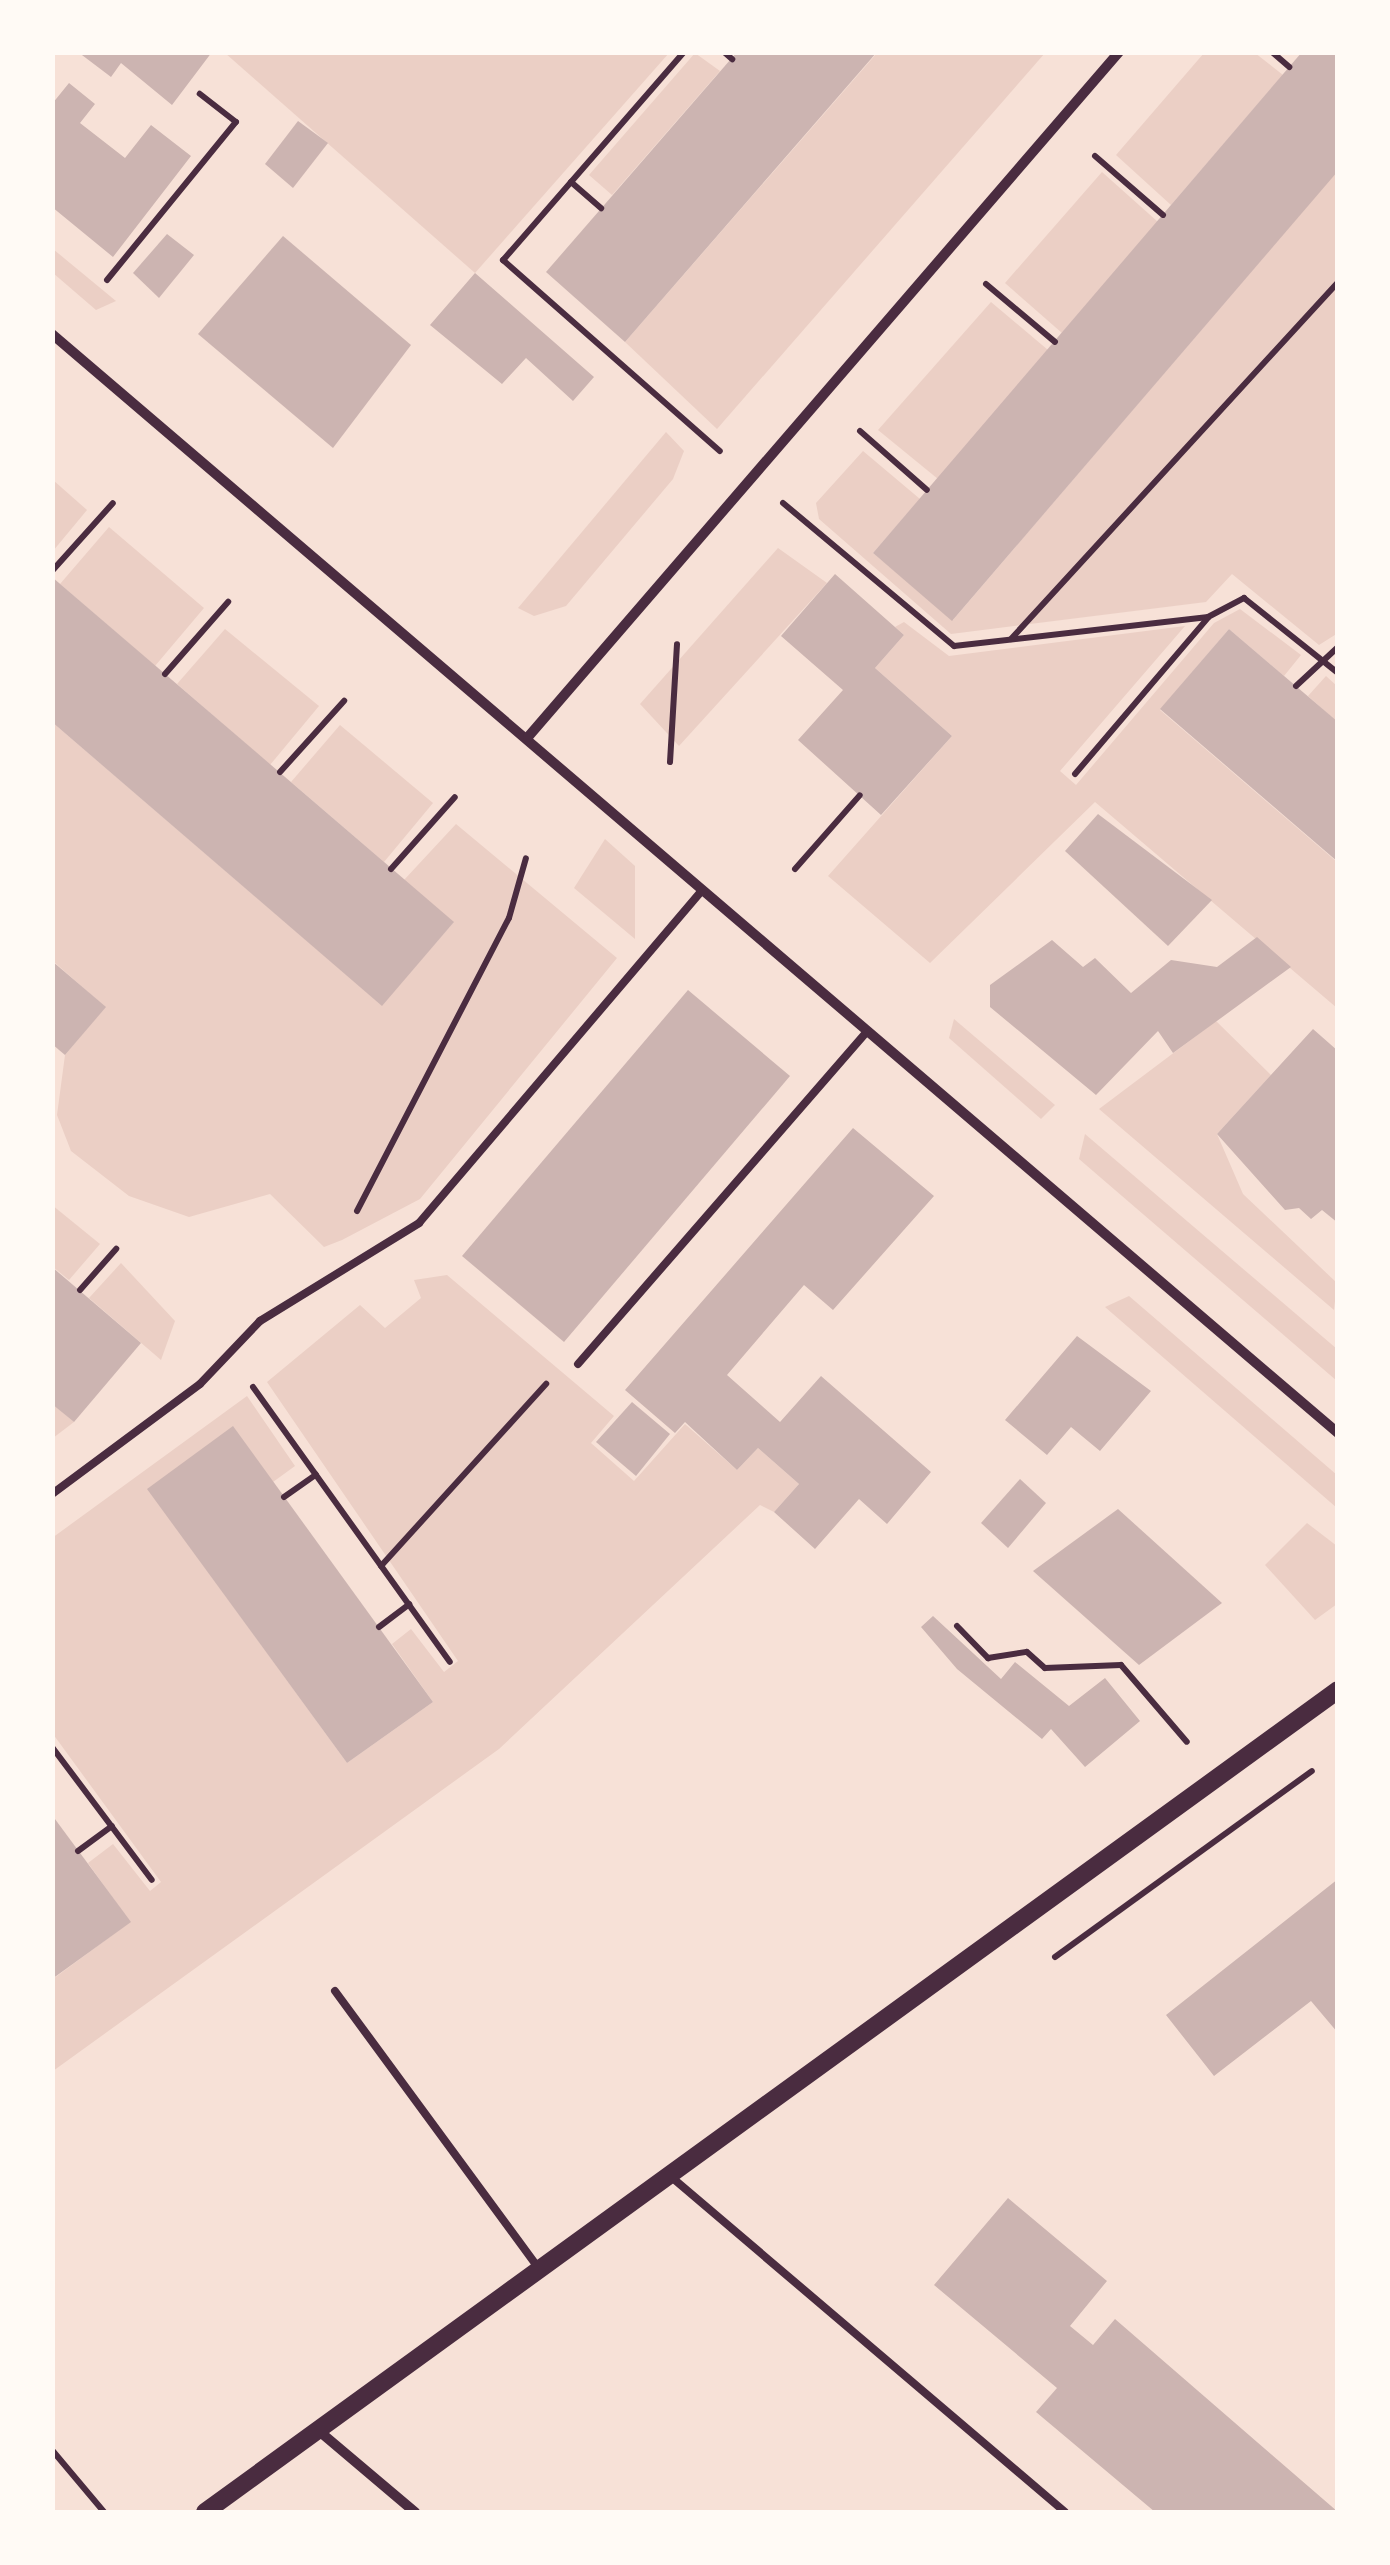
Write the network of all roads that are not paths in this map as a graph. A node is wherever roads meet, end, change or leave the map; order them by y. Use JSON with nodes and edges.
{"nodes":[{"id":1,"x":1119,"y":52,"type":"edge"},
{"id":2,"x":52,"y":334,"type":"edge"},
{"id":3,"x":528,"y":737,"type":"junction"},
{"id":4,"x":702,"y":890,"type":"junction"},
{"id":5,"x":867,"y":1032,"type":"junction"},
{"id":6,"x":578,"y":1364,"type":"dead end"},
{"id":7,"x":1338,"y":1433,"type":"edge"},
{"id":8,"x":52,"y":1494,"type":"edge"},
{"id":9,"x":1338,"y":1690,"type":"edge"},
{"id":10,"x":335,"y":1991,"type":"dead end"},
{"id":11,"x":667,"y":2174,"type":"junction"},
{"id":12,"x":539,"y":2269,"type":"junction"},
{"id":13,"x":319,"y":2431,"type":"junction"},
{"id":14,"x":205,"y":2512,"type":"edge"},
{"id":15,"x":414,"y":2512,"type":"edge"},
{"id":16,"x":1065,"y":2512,"type":"edge"}],
"edges":[{"from":1,"to":3,"type":"street"},
{"from":2,"to":3,"type":"street"},
{"from":3,"to":4,"type":"street"},
{"from":4,"to":5,"type":"street"},
{"from":4,"to":8,"type":"lane"},
{"from":5,"to":6,"type":"lane"},
{"from":5,"to":7,"type":"street"},
{"from":9,"to":11,"type":"street"},
{"from":10,"to":12,"type":"lane"},
{"from":11,"to":12,"type":"street"},
{"from":11,"to":16,"type":"lane"},
{"from":12,"to":13,"type":"street"},
{"from":13,"to":14,"type":"street"},
{"from":13,"to":15,"type":"street"}]}
